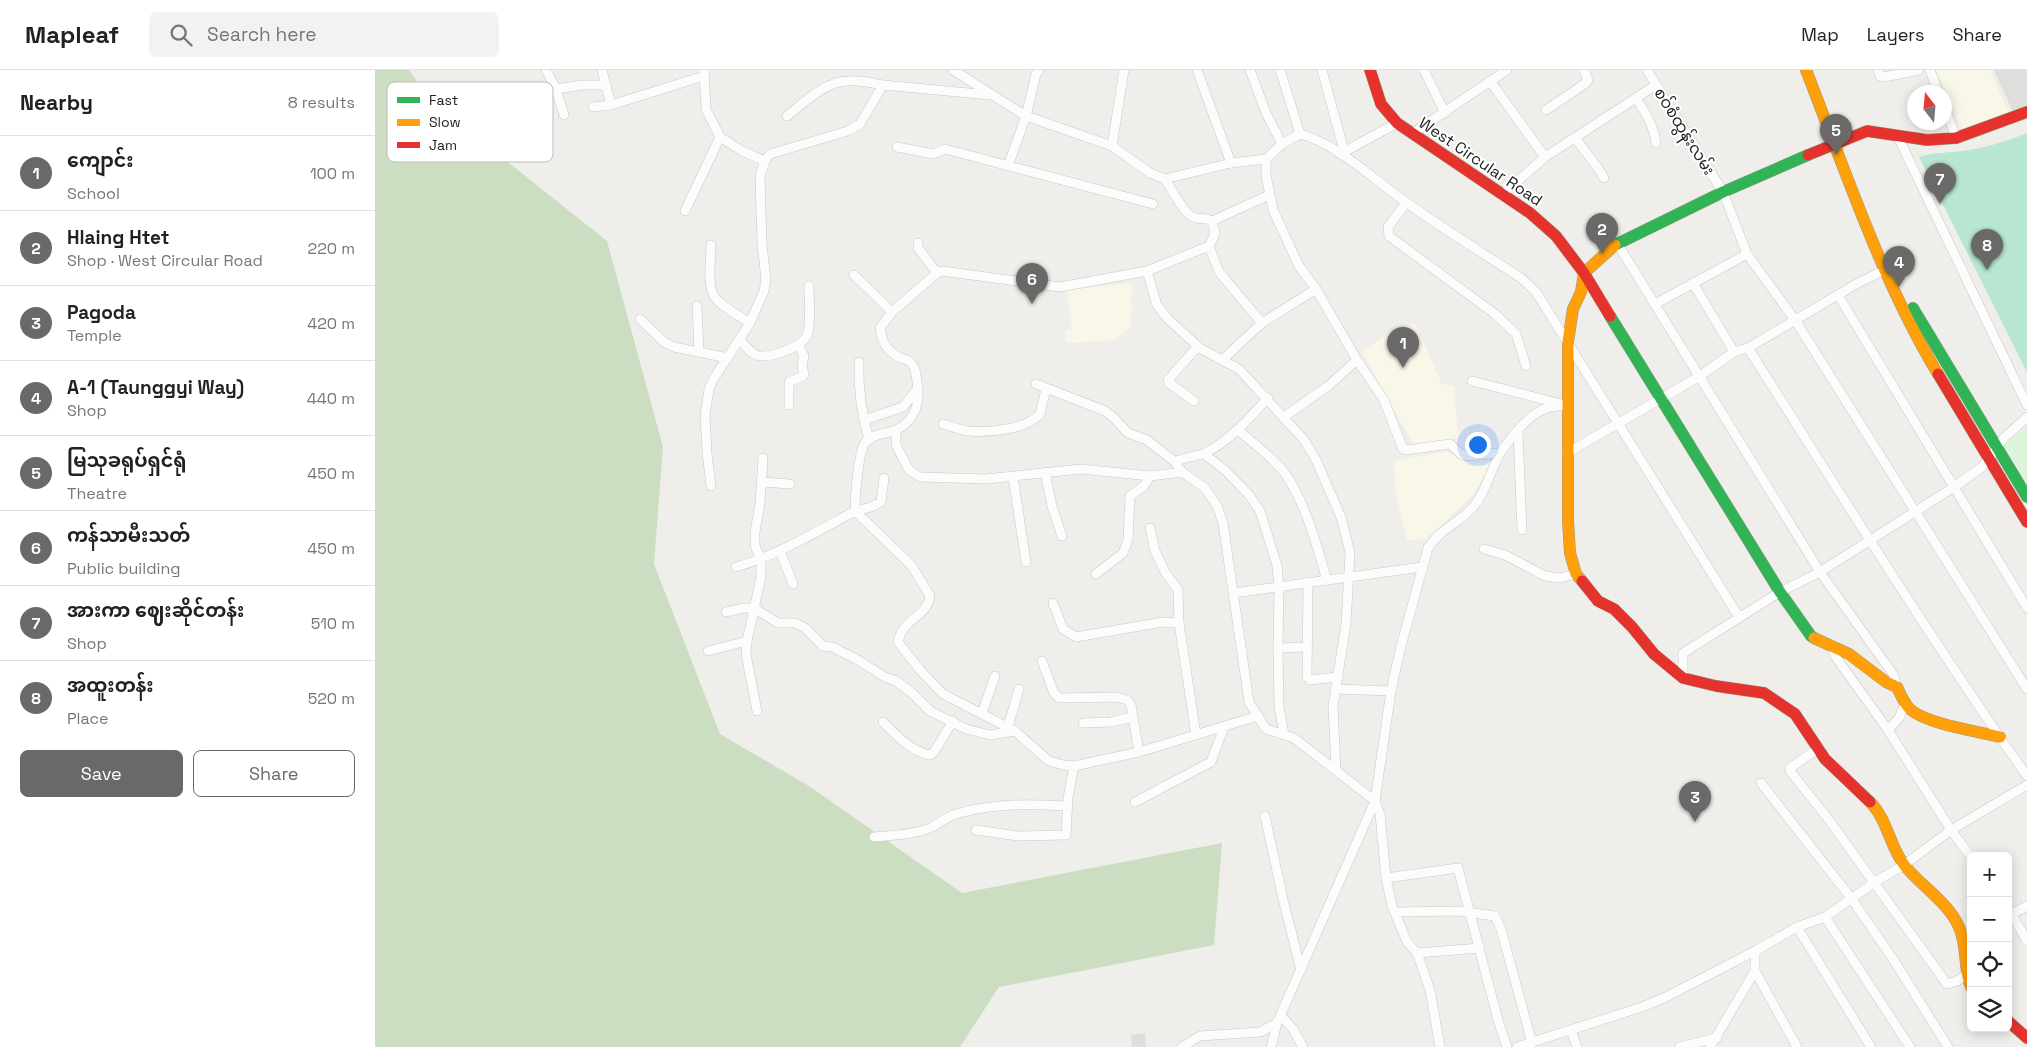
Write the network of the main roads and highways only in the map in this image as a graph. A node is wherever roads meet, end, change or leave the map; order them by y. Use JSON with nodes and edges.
{"nodes":[{"id":1,"x":1370,"y":70,"type":"edge"},
{"id":2,"x":1806,"y":70,"type":"edge"},
{"id":3,"x":1816,"y":70,"type":"edge"},
{"id":4,"x":2027,"y":112,"type":"edge"},
{"id":5,"x":1839,"y":141,"type":"junction"},
{"id":6,"x":1890,"y":267,"type":"junction"},
{"id":7,"x":1584,"y":274,"type":"junction"},
{"id":8,"x":2027,"y":497,"type":"edge"},
{"id":9,"x":2027,"y":522,"type":"edge"},
{"id":10,"x":1999,"y":737,"type":"road end"},
{"id":11,"x":1967,"y":935,"type":"edge"},
{"id":12,"x":1967,"y":960,"type":"edge"},
{"id":13,"x":1967,"y":977,"type":"edge"},
{"id":14,"x":2012,"y":1025,"type":"edge"},
{"id":15,"x":2027,"y":1038,"type":"edge"}],
"edges":[{"from":1,"to":7,"type":"main road","name":"West Circular Road"},
{"from":2,"to":5,"type":"main road"},
{"from":3,"to":5,"type":"main road"},
{"from":4,"to":5,"type":"main road"},
{"from":5,"to":6,"type":"main road"},
{"from":5,"to":7,"type":"main road"},
{"from":6,"to":8,"type":"main road"},
{"from":6,"to":9,"type":"main road"},
{"from":7,"to":10,"type":"main road","name":"West Circular Road"},
{"from":7,"to":11,"type":"main road"},
{"from":12,"to":13,"type":"main road"},
{"from":14,"to":15,"type":"main road"}]}
